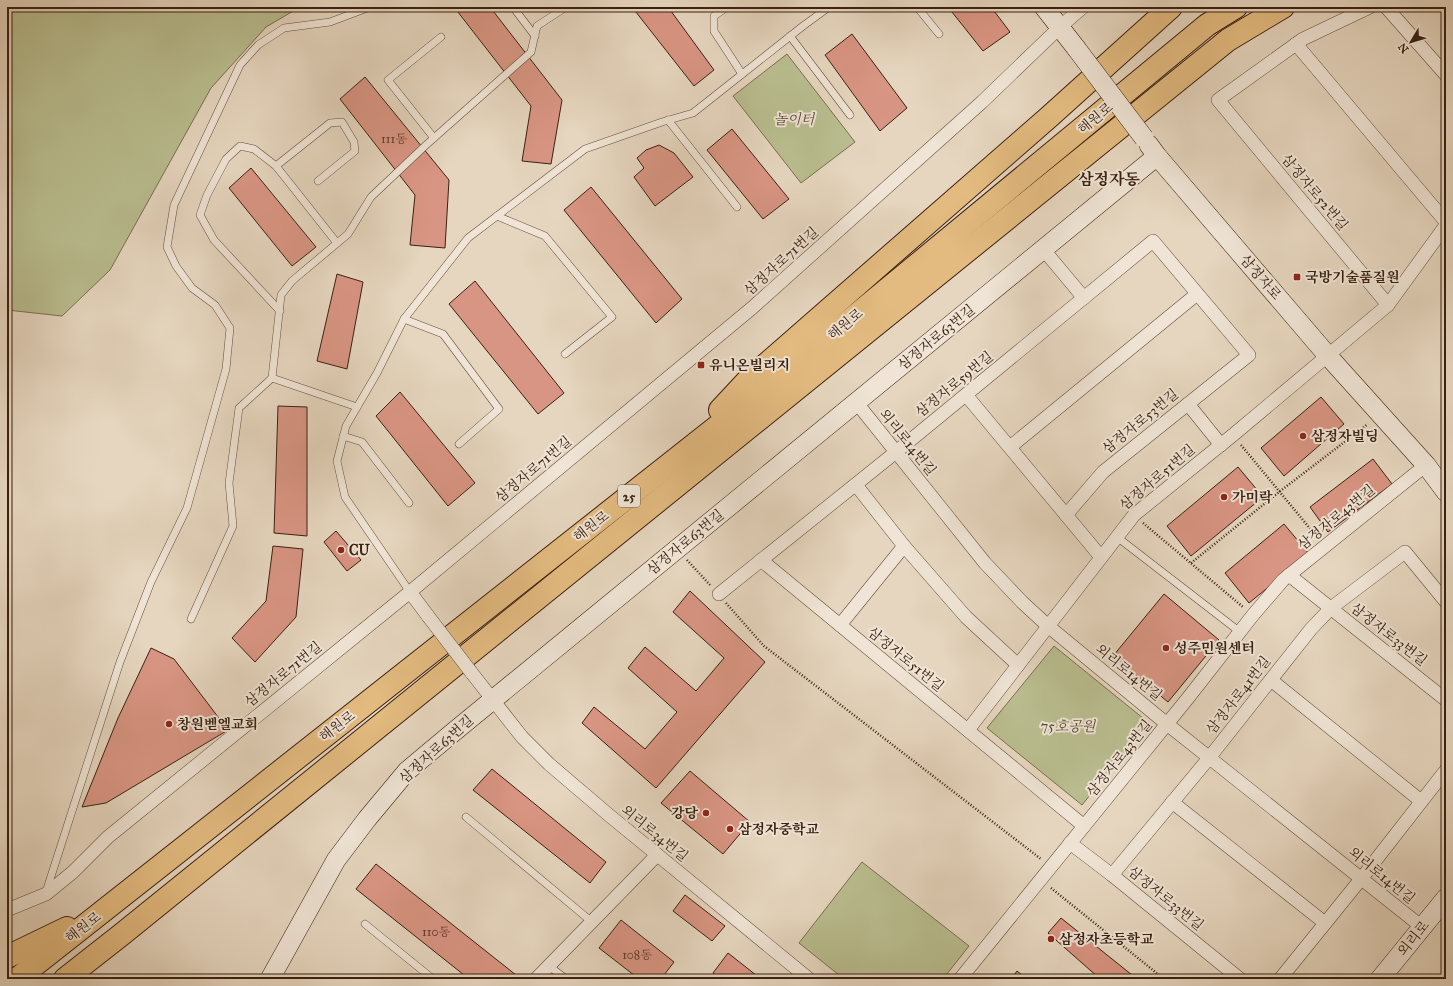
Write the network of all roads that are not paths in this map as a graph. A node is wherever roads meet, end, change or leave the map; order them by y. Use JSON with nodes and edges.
{"nodes":[{"id":1,"x":370,"y":7,"type":"edge"},
{"id":2,"x":513,"y":7,"type":"edge"},
{"id":3,"x":566,"y":7,"type":"edge"},
{"id":4,"x":727,"y":7,"type":"edge"},
{"id":5,"x":828,"y":7,"type":"edge"},
{"id":6,"x":916,"y":7,"type":"edge"},
{"id":7,"x":1044,"y":7,"type":"edge"},
{"id":8,"x":1083,"y":7,"type":"edge"},
{"id":9,"x":1171,"y":7,"type":"edge"},
{"id":10,"x":1236,"y":7,"type":"edge"},
{"id":11,"x":1283,"y":7,"type":"edge"},
{"id":12,"x":1370,"y":7,"type":"edge"},
{"id":13,"x":1386,"y":7,"type":"edge"},
{"id":14,"x":1060,"y":27,"type":"junction"},
{"id":15,"x":939,"y":34,"type":"dead end"},
{"id":16,"x":535,"y":36,"type":"junction"},
{"id":17,"x":790,"y":36,"type":"junction"},
{"id":18,"x":441,"y":37,"type":"dead end"},
{"id":19,"x":1296,"y":44,"type":"junction"},
{"id":20,"x":1445,"y":72,"type":"edge"},
{"id":21,"x":742,"y":74,"type":"junction"},
{"id":22,"x":850,"y":115,"type":"dead end"},
{"id":23,"x":668,"y":120,"type":"junction"},
{"id":24,"x":434,"y":138,"type":"junction"},
{"id":25,"x":1157,"y":156,"type":"junction"},
{"id":26,"x":276,"y":166,"type":"junction"},
{"id":27,"x":318,"y":181,"type":"dead end"},
{"id":28,"x":736,"y":207,"type":"dead end"},
{"id":29,"x":497,"y":216,"type":"junction"},
{"id":30,"x":1446,"y":222,"type":"edge"},
{"id":31,"x":1446,"y":225,"type":"edge"},
{"id":32,"x":1153,"y":241,"type":"joint"},
{"id":33,"x":336,"y":243,"type":"junction"},
{"id":34,"x":1043,"y":249,"type":"junction"},
{"id":35,"x":1198,"y":294,"type":"junction"},
{"id":36,"x":1084,"y":298,"type":"junction"},
{"id":37,"x":1388,"y":305,"type":"junction"},
{"id":38,"x":280,"y":311,"type":"junction"},
{"id":39,"x":404,"y":319,"type":"junction"},
{"id":40,"x":565,"y":354,"type":"dead end"},
{"id":41,"x":1328,"y":356,"type":"junction"},
{"id":42,"x":272,"y":378,"type":"junction"},
{"id":43,"x":966,"y":395,"type":"junction"},
{"id":44,"x":856,"y":402,"type":"junction"},
{"id":45,"x":1188,"y":404,"type":"junction"},
{"id":46,"x":357,"y":407,"type":"junction"},
{"id":47,"x":343,"y":436,"type":"junction"},
{"id":48,"x":459,"y":444,"type":"dead end"},
{"id":49,"x":1221,"y":445,"type":"junction"},
{"id":50,"x":1010,"y":447,"type":"junction"},
{"id":51,"x":896,"y":452,"type":"junction"},
{"id":52,"x":680,"y":456,"type":"junction"},
{"id":53,"x":1426,"y":465,"type":"junction"},
{"id":54,"x":856,"y":485,"type":"junction"},
{"id":55,"x":1446,"y":492,"type":"edge"},
{"id":56,"x":409,"y":503,"type":"dead end"},
{"id":57,"x":1066,"y":515,"type":"junction"},
{"id":58,"x":1117,"y":536,"type":"junction"},
{"id":59,"x":904,"y":546,"type":"junction"},
{"id":60,"x":1101,"y":557,"type":"junction"},
{"id":61,"x":761,"y":560,"type":"junction"},
{"id":62,"x":1289,"y":575,"type":"junction"},
{"id":63,"x":410,"y":592,"type":"junction"},
{"id":64,"x":719,"y":594,"type":"dead end"},
{"id":65,"x":1446,"y":602,"type":"edge"},
{"id":66,"x":1330,"y":608,"type":"junction"},
{"id":67,"x":191,"y":619,"type":"dead end"},
{"id":68,"x":840,"y":626,"type":"junction"},
{"id":69,"x":1048,"y":626,"type":"junction"},
{"id":70,"x":1240,"y":632,"type":"junction"},
{"id":71,"x":1018,"y":666,"type":"junction"},
{"id":72,"x":1271,"y":680,"type":"junction"},
{"id":73,"x":492,"y":699,"type":"junction"},
{"id":74,"x":1446,"y":700,"type":"edge"},
{"id":75,"x":1167,"y":724,"type":"junction"},
{"id":76,"x":968,"y":730,"type":"junction"},
{"id":77,"x":1209,"y":758,"type":"junction"},
{"id":78,"x":1446,"y":770,"type":"edge"},
{"id":79,"x":1422,"y":801,"type":"junction"},
{"id":80,"x":1172,"y":802,"type":"junction"},
{"id":81,"x":466,"y":817,"type":"dead end"},
{"id":82,"x":1084,"y":826,"type":"junction"},
{"id":83,"x":1070,"y":843,"type":"junction"},
{"id":84,"x":657,"y":855,"type":"junction"},
{"id":85,"x":1112,"y":875,"type":"junction"},
{"id":86,"x":1362,"y":879,"type":"junction"},
{"id":87,"x":46,"y":894,"type":"junction"},
{"id":88,"x":1446,"y":898,"type":"edge"},
{"id":89,"x":7,"y":910,"type":"edge"},
{"id":90,"x":104,"y":910,"type":"junction"},
{"id":91,"x":592,"y":922,"type":"junction"},
{"id":92,"x":1325,"y":923,"type":"junction"},
{"id":93,"x":365,"y":924,"type":"dead end"},
{"id":94,"x":1422,"y":927,"type":"junction"},
{"id":95,"x":121,"y":935,"type":"junction"},
{"id":96,"x":7,"y":957,"type":"edge"},
{"id":97,"x":549,"y":966,"type":"junction"},
{"id":98,"x":17,"y":979,"type":"edge"},
{"id":99,"x":65,"y":979,"type":"edge"},
{"id":100,"x":77,"y":979,"type":"edge"},
{"id":101,"x":270,"y":979,"type":"edge"},
{"id":102,"x":433,"y":979,"type":"edge"},
{"id":103,"x":536,"y":979,"type":"edge"},
{"id":104,"x":566,"y":979,"type":"edge"},
{"id":105,"x":809,"y":979,"type":"edge"},
{"id":106,"x":960,"y":979,"type":"edge"},
{"id":107,"x":1240,"y":979,"type":"edge"},
{"id":108,"x":1280,"y":979,"type":"edge"},
{"id":109,"x":1380,"y":979,"type":"edge"}],
"edges":[{"from":1,"to":87,"type":"lane"},
{"from":2,"to":16,"type":"lane"},
{"from":3,"to":16,"type":"lane"},
{"from":4,"to":21,"type":"lane"},
{"from":5,"to":17,"type":"lane"},
{"from":6,"to":15,"type":"lane"},
{"from":7,"to":14,"type":"street"},
{"from":8,"to":14,"type":"street","name":"삼정자로71번길"},
{"from":9,"to":52,"type":"highway"},
{"from":10,"to":52,"type":"highway","name":"해원로","number":"25"},
{"from":11,"to":95,"type":"highway","name":"해원로","number":"25"},
{"from":12,"to":19,"type":"street"},
{"from":13,"to":20,"type":"street"},
{"from":14,"to":25,"type":"street","name":"삼정자로","bridge":true},
{"from":14,"to":63,"type":"street","name":"삼정자로71번길"},
{"from":16,"to":24,"type":"lane"},
{"from":17,"to":21,"type":"lane"},
{"from":17,"to":22,"type":"lane"},
{"from":18,"to":24,"type":"lane"},
{"from":19,"to":30,"type":"street"},
{"from":19,"to":37,"type":"street","name":"삼정자로52번길"},
{"from":21,"to":23,"type":"lane"},
{"from":23,"to":28,"type":"lane"},
{"from":23,"to":29,"type":"lane"},
{"from":24,"to":33,"type":"lane"},
{"from":25,"to":34,"type":"street","name":"삼정자로63번길"},
{"from":25,"to":41,"type":"street","name":"삼정자로"},
{"from":26,"to":27,"type":"lane"},
{"from":26,"to":33,"type":"lane"},
{"from":26,"to":38,"type":"lane"},
{"from":29,"to":39,"type":"lane"},
{"from":29,"to":40,"type":"lane"},
{"from":31,"to":37,"type":"street"},
{"from":32,"to":35,"type":"street","name":"삼정자로53번길"},
{"from":32,"to":36,"type":"street","name":"삼정자로59번길"},
{"from":33,"to":38,"type":"lane"},
{"from":34,"to":36,"type":"street"},
{"from":34,"to":44,"type":"street","name":"삼정자로63번길"},
{"from":35,"to":45,"type":"street","name":"삼정자로53번길"},
{"from":35,"to":50,"type":"street"},
{"from":36,"to":43,"type":"street","name":"삼정자로59번길"},
{"from":37,"to":41,"type":"street"},
{"from":38,"to":42,"type":"lane"},
{"from":39,"to":46,"type":"lane"},
{"from":39,"to":48,"type":"lane"},
{"from":41,"to":49,"type":"street","name":"삼정자로51번길"},
{"from":41,"to":53,"type":"street","name":"삼정자로"},
{"from":42,"to":46,"type":"lane"},
{"from":42,"to":67,"type":"lane"},
{"from":43,"to":50,"type":"street"},
{"from":43,"to":51,"type":"street","name":"삼정자로59번길"},
{"from":44,"to":51,"type":"street","name":"외리로14번길"},
{"from":44,"to":73,"type":"street","name":"삼정자로63번길"},
{"from":45,"to":49,"type":"street"},
{"from":45,"to":57,"type":"street","name":"삼정자로53번길"},
{"from":46,"to":47,"type":"lane"},
{"from":47,"to":56,"type":"lane"},
{"from":47,"to":63,"type":"lane"},
{"from":49,"to":58,"type":"street","name":"삼정자로51번길"},
{"from":50,"to":57,"type":"street"},
{"from":51,"to":54,"type":"street","name":"삼정자로59번길"},
{"from":51,"to":69,"type":"street","name":"외리로14번길"},
{"from":52,"to":90,"type":"highway","name":"해원로","number":"25"},
{"from":53,"to":55,"type":"street","name":"삼정자로"},
{"from":53,"to":62,"type":"street","name":"삼정자로43번길"},
{"from":54,"to":59,"type":"street"},
{"from":54,"to":61,"type":"street","name":"삼정자로59번길"},
{"from":57,"to":60,"type":"street"},
{"from":58,"to":60,"type":"street","name":"삼정자로51번길"},
{"from":58,"to":70,"type":"lane"},
{"from":59,"to":68,"type":"street"},
{"from":59,"to":71,"type":"street"},
{"from":60,"to":69,"type":"street","name":"삼정자로51번길"},
{"from":61,"to":64,"type":"street","name":"삼정자로59번길"},
{"from":61,"to":68,"type":"street","name":"삼정자로51번길"},
{"from":62,"to":66,"type":"street","name":"삼정자로33번길"},
{"from":62,"to":70,"type":"street","name":"삼정자로43번길"},
{"from":63,"to":73,"type":"street","name":"외리로34번길","bridge":true},
{"from":63,"to":87,"type":"street","name":"삼정자로71번길"},
{"from":65,"to":66,"type":"street","name":"삼정자로41번길"},
{"from":66,"to":72,"type":"street","name":"삼정자로41번길"},
{"from":66,"to":74,"type":"street","name":"삼정자로33번길"},
{"from":68,"to":76,"type":"street","name":"삼정자로51번길"},
{"from":69,"to":71,"type":"street","name":"삼정자로51번길"},
{"from":69,"to":75,"type":"street","name":"외리로14번길"},
{"from":70,"to":75,"type":"street","name":"삼정자로43번길"},
{"from":71,"to":76,"type":"street","name":"삼정자로51번길"},
{"from":72,"to":77,"type":"street","name":"삼정자로41번길"},
{"from":72,"to":79,"type":"street"},
{"from":73,"to":84,"type":"street","name":"외리로34번길"},
{"from":73,"to":101,"type":"street","name":"삼정자로63번길"},
{"from":75,"to":77,"type":"street","name":"외리로14번길"},
{"from":75,"to":82,"type":"street","name":"삼정자로43번길"},
{"from":76,"to":82,"type":"street"},
{"from":77,"to":80,"type":"street","name":"삼정자로41번길"},
{"from":77,"to":86,"type":"street","name":"외리로14번길"},
{"from":78,"to":79,"type":"street"},
{"from":79,"to":86,"type":"street"},
{"from":80,"to":85,"type":"street","name":"삼정자로41번길"},
{"from":80,"to":92,"type":"street"},
{"from":81,"to":91,"type":"lane"},
{"from":82,"to":83,"type":"street","name":"삼정자로43번길"},
{"from":83,"to":85,"type":"street","name":"삼정자로33번길"},
{"from":83,"to":106,"type":"street","name":"삼정자로43번길"},
{"from":84,"to":91,"type":"street"},
{"from":84,"to":105,"type":"street","name":"외리로34번길"},
{"from":85,"to":107,"type":"street","name":"삼정자로33번길"},
{"from":86,"to":92,"type":"street"},
{"from":86,"to":94,"type":"street","name":"외리로14번길"},
{"from":87,"to":89,"type":"street","name":"삼정자로71번길"},
{"from":88,"to":94,"type":"street","name":"외리로"},
{"from":90,"to":96,"type":"highway"},
{"from":90,"to":98,"type":"highway","name":"해원로","number":"25"},
{"from":91,"to":97,"type":"street"},
{"from":92,"to":108,"type":"street"},
{"from":93,"to":102,"type":"lane"},
{"from":94,"to":109,"type":"street","name":"외리로"},
{"from":95,"to":99,"type":"highway","name":"해원로","number":"25"},
{"from":95,"to":100,"type":"highway"},
{"from":97,"to":103,"type":"street"},
{"from":97,"to":104,"type":"lane"}]}
